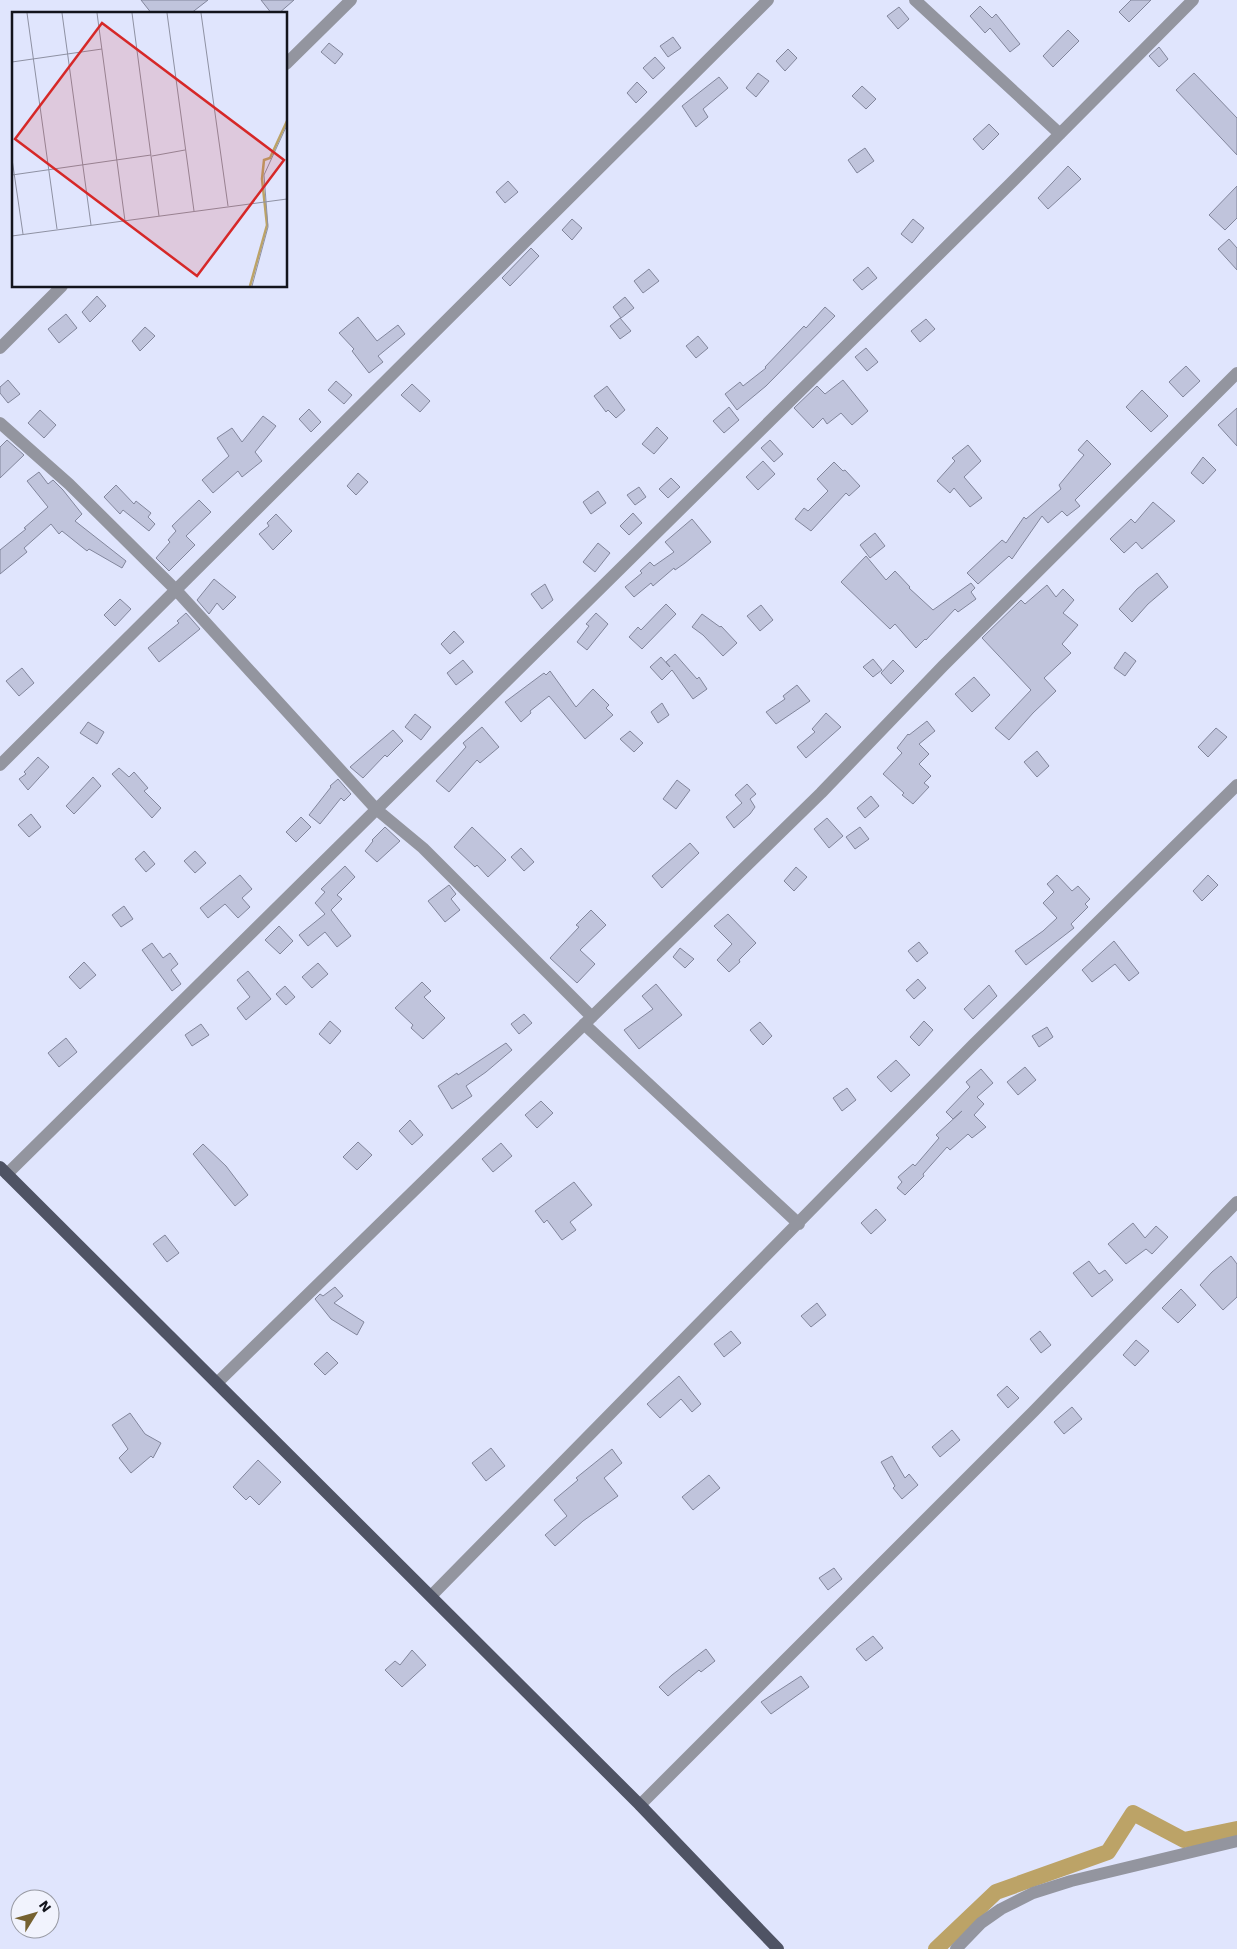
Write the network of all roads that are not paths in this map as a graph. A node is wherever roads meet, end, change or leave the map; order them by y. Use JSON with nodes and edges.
{"nodes":[{"id":1,"x":351,"y":0,"type":"edge"},
{"id":2,"x":768,"y":0,"type":"edge"},
{"id":3,"x":915,"y":0,"type":"edge"},
{"id":4,"x":1193,"y":0,"type":"edge"},
{"id":5,"x":288,"y":62,"type":"edge"},
{"id":6,"x":1060,"y":134,"type":"junction"},
{"id":7,"x":60,"y":288,"type":"edge"},
{"id":8,"x":0,"y":348,"type":"edge"},
{"id":9,"x":1237,"y":373,"type":"edge"},
{"id":10,"x":0,"y":423,"type":"edge"},
{"id":11,"x":176,"y":590,"type":"junction"},
{"id":12,"x":0,"y":766,"type":"edge"},
{"id":13,"x":1237,"y":785,"type":"edge"},
{"id":14,"x":376,"y":809,"type":"junction"},
{"id":15,"x":588,"y":1020,"type":"junction"},
{"id":16,"x":4,"y":1170,"type":"edge"},
{"id":17,"x":1237,"y":1202,"type":"edge"},
{"id":18,"x":799,"y":1224,"type":"junction"},
{"id":19,"x":217,"y":1383,"type":"junction"},
{"id":20,"x":431,"y":1596,"type":"junction"},
{"id":21,"x":640,"y":1805,"type":"junction"},
{"id":22,"x":1237,"y":1841,"type":"edge"},
{"id":23,"x":778,"y":1949,"type":"edge"},
{"id":24,"x":956,"y":1949,"type":"edge"}],
"edges":[{"from":1,"to":5,"type":"street"},
{"from":2,"to":11,"type":"street"},
{"from":3,"to":6,"type":"street"},
{"from":4,"to":6,"type":"street"},
{"from":6,"to":14,"type":"street"},
{"from":7,"to":8,"type":"street"},
{"from":9,"to":15,"type":"street"},
{"from":10,"to":11,"type":"street"},
{"from":11,"to":12,"type":"street"},
{"from":11,"to":14,"type":"street"},
{"from":13,"to":18,"type":"street"},
{"from":14,"to":15,"type":"street"},
{"from":14,"to":16,"type":"street"},
{"from":15,"to":18,"type":"street"},
{"from":15,"to":19,"type":"street"},
{"from":16,"to":19,"type":"main road"},
{"from":17,"to":21,"type":"street"},
{"from":18,"to":20,"type":"street"},
{"from":19,"to":20,"type":"main road"},
{"from":20,"to":21,"type":"main road"},
{"from":21,"to":23,"type":"main road"},
{"from":22,"to":24,"type":"street"}]}
